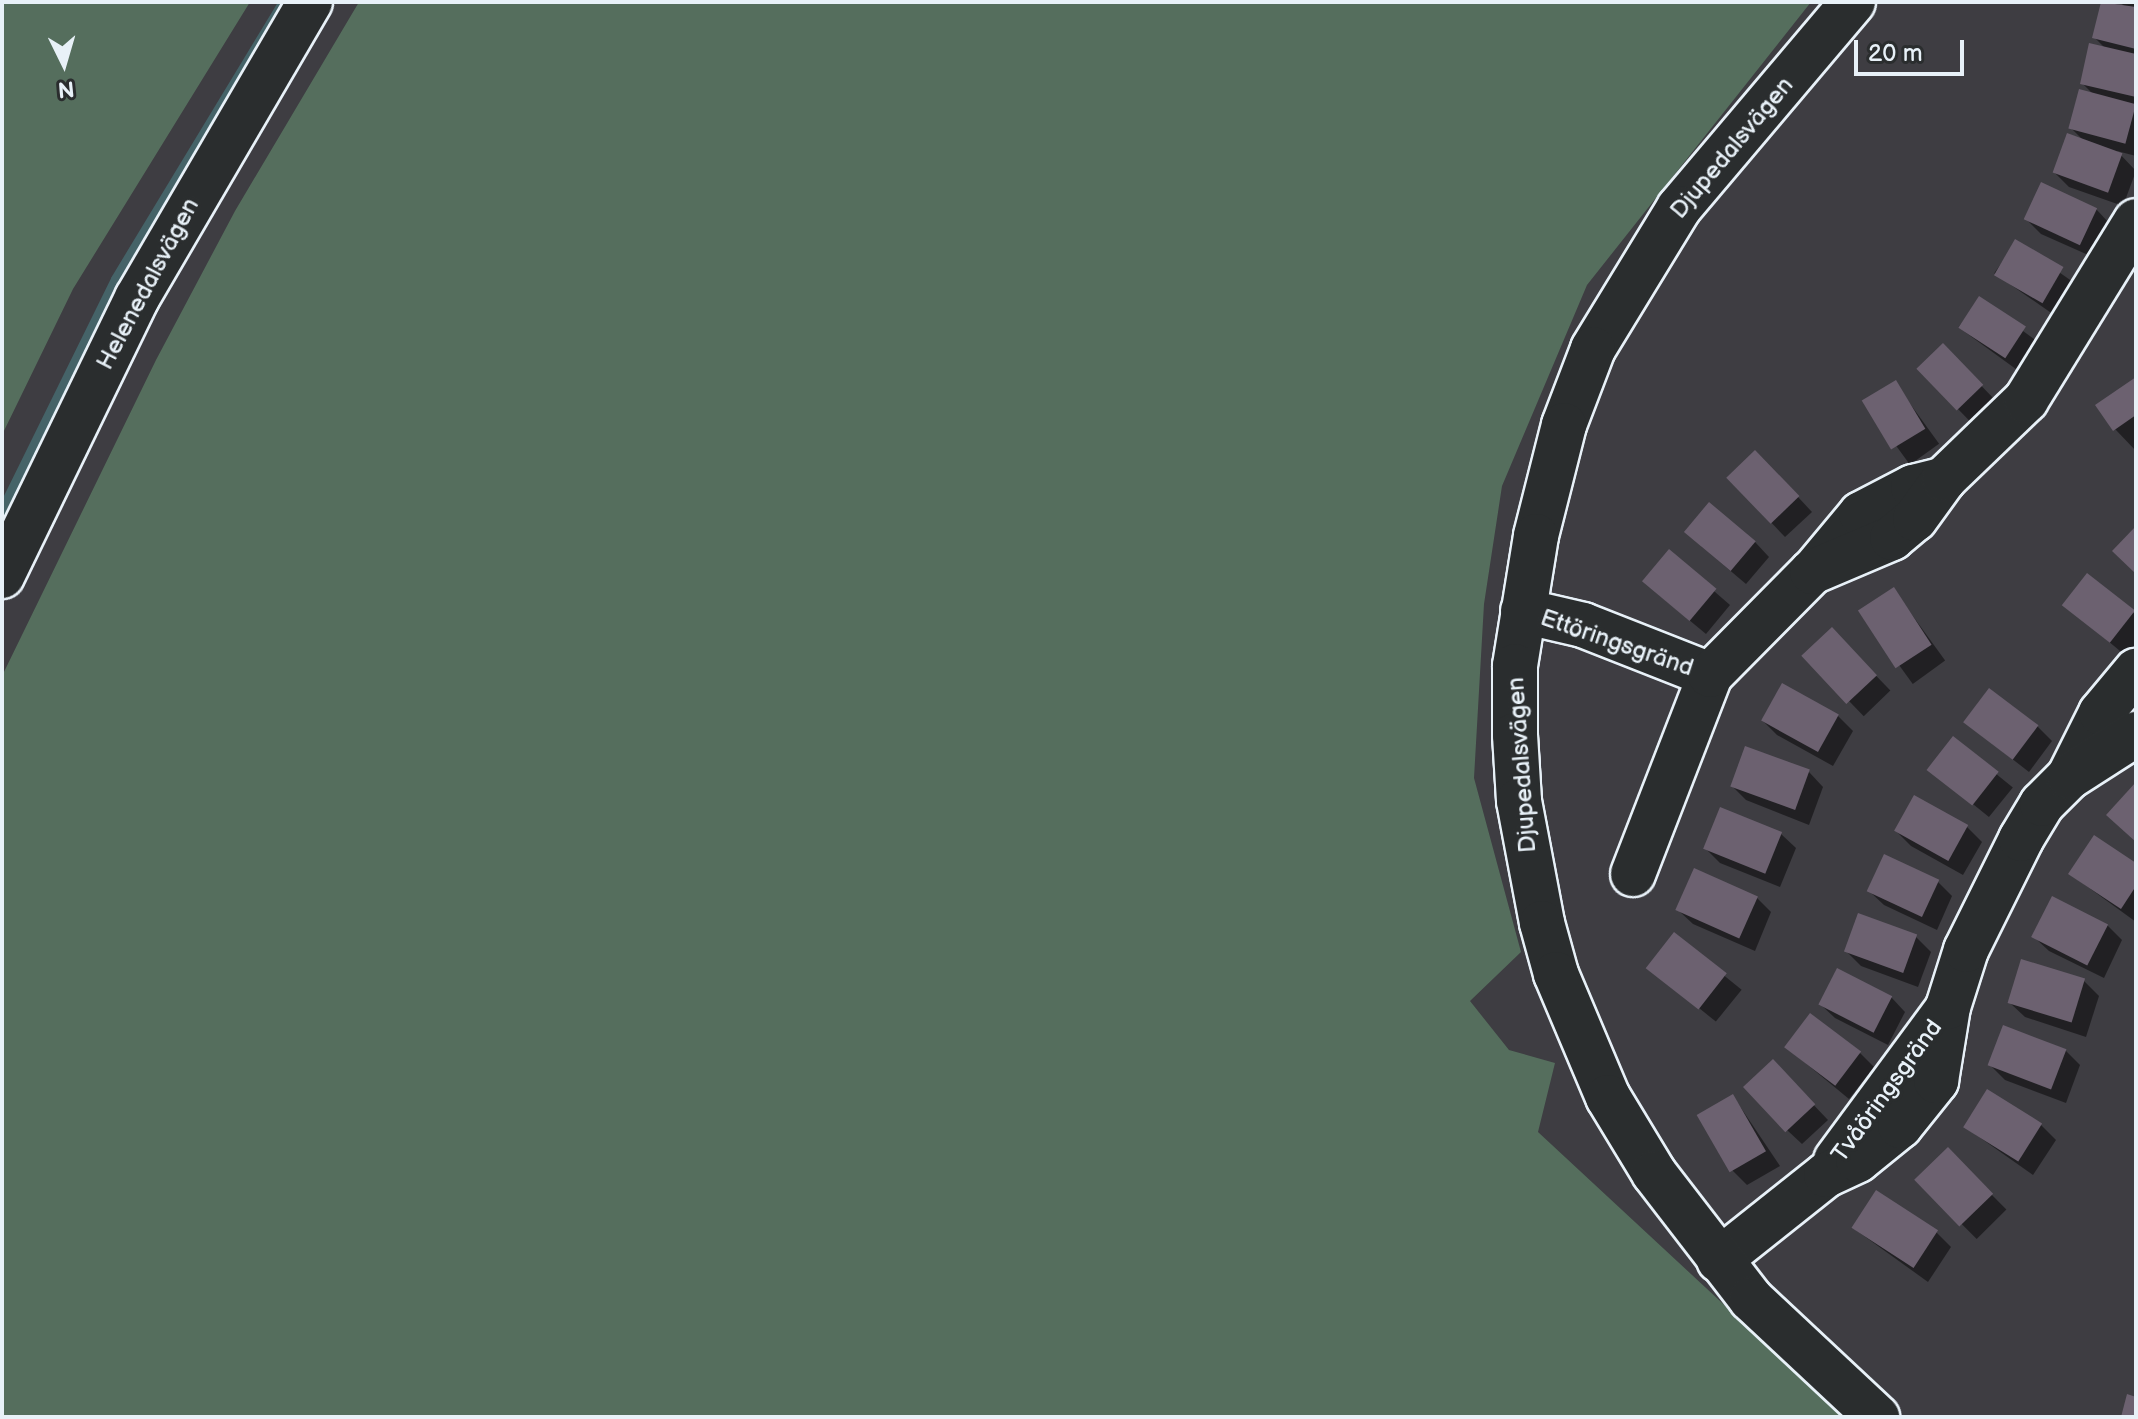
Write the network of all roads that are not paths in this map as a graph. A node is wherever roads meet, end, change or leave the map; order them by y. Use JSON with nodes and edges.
{"nodes":[{"id":1,"x":310,"y":2,"type":"edge"},
{"id":2,"x":1853,"y":2,"type":"edge"},
{"id":3,"x":2136,"y":221,"type":"edge"},
{"id":4,"x":2,"y":576,"type":"edge"},
{"id":5,"x":1523,"y":611,"type":"junction"},
{"id":6,"x":2136,"y":671,"type":"edge"},
{"id":7,"x":1710,"y":675,"type":"junction"},
{"id":8,"x":2136,"y":734,"type":"edge"},
{"id":9,"x":2069,"y":777,"type":"junction"},
{"id":10,"x":1633,"y":874,"type":"dead end"},
{"id":11,"x":1719,"y":1260,"type":"junction"},
{"id":12,"x":1877,"y":1417,"type":"edge"}],
"edges":[{"from":1,"to":4,"type":"street","name":"Helenedalsvägen"},
{"from":2,"to":5,"type":"street","name":"Djupedalsvägen"},
{"from":3,"to":7,"type":"street","name":"Ettöringsgränd"},
{"from":5,"to":7,"type":"street","name":"Ettöringsgränd"},
{"from":5,"to":11,"type":"street","name":"Djupedalsvägen"},
{"from":6,"to":9,"type":"street","name":"Tvåöringsgränd"},
{"from":7,"to":10,"type":"street"},
{"from":8,"to":9,"type":"street","name":"Tvåöringsgränd"},
{"from":9,"to":11,"type":"street","name":"Tvåöringsgränd"},
{"from":11,"to":12,"type":"street","name":"Djupedalsvägen"}]}
